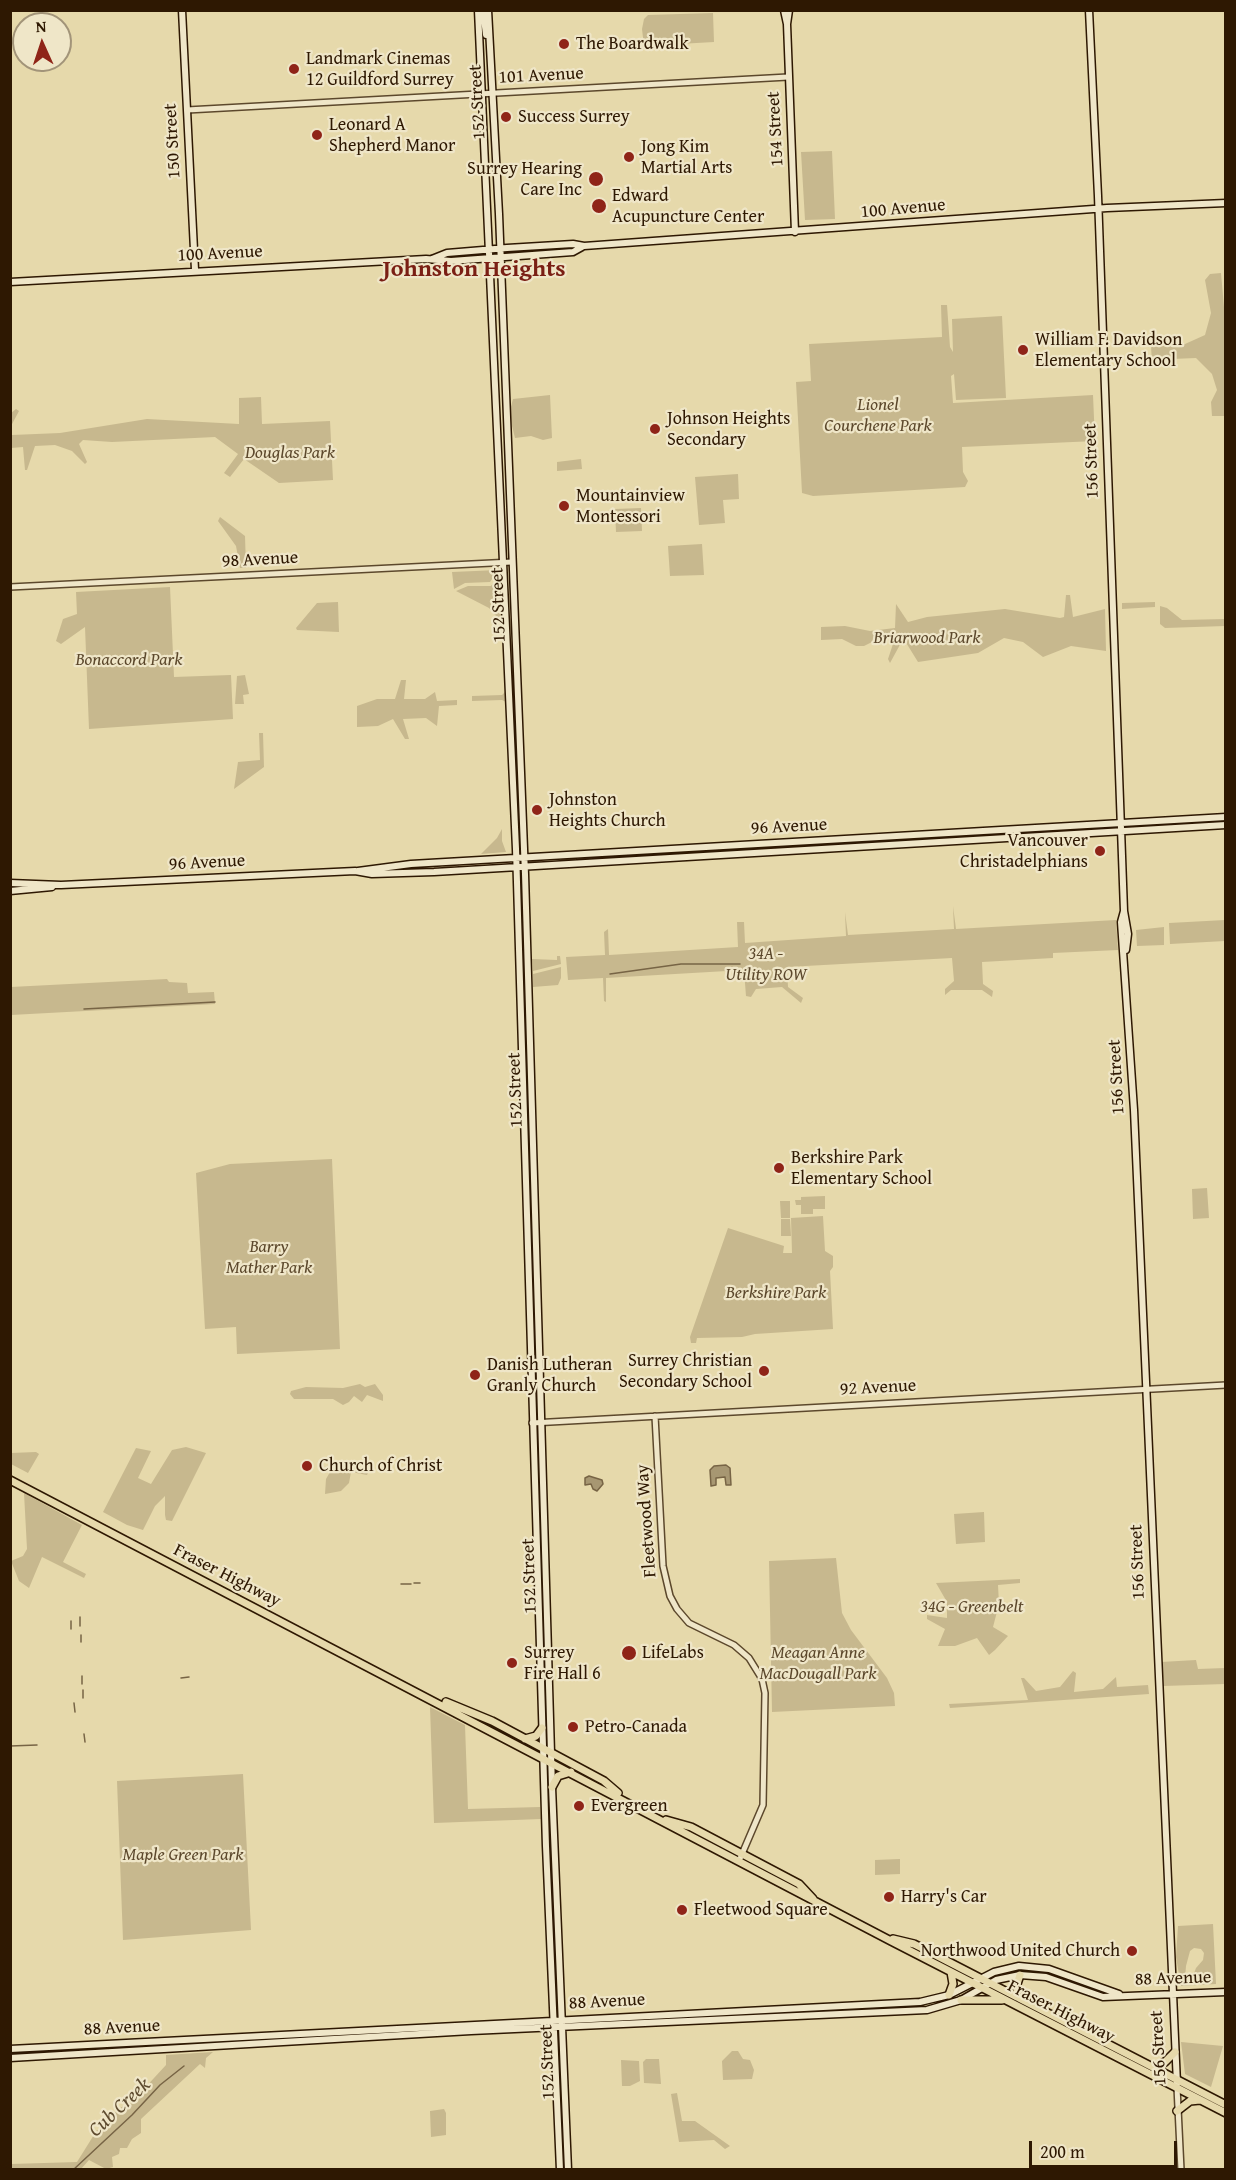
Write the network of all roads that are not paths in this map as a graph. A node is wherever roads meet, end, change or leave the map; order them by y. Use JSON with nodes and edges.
{"nodes":[{"id":1,"x":182,"y":10,"type":"edge"},
{"id":2,"x":478,"y":10,"type":"edge"},
{"id":3,"x":483,"y":10,"type":"edge"},
{"id":4,"x":488,"y":10,"type":"edge"},
{"id":5,"x":784,"y":10,"type":"edge"},
{"id":6,"x":789,"y":10,"type":"edge"},
{"id":7,"x":1089,"y":10,"type":"edge"},
{"id":8,"x":787,"y":24,"type":"junction"},
{"id":9,"x":490,"y":37,"type":"junction"},
{"id":10,"x":788,"y":76,"type":"junction"},
{"id":11,"x":493,"y":93,"type":"junction"},
{"id":12,"x":483,"y":94,"type":"junction"},
{"id":13,"x":187,"y":110,"type":"junction"},
{"id":14,"x":1226,"y":202,"type":"edge"},
{"id":15,"x":1098,"y":209,"type":"junction"},
{"id":16,"x":795,"y":232,"type":"junction"},
{"id":17,"x":583,"y":247,"type":"junction"},
{"id":18,"x":490,"y":249,"type":"junction"},
{"id":19,"x":500,"y":249,"type":"junction"},
{"id":20,"x":491,"y":258,"type":"junction"},
{"id":21,"x":500,"y":258,"type":"junction"},
{"id":22,"x":432,"y":259,"type":"junction"},
{"id":23,"x":195,"y":270,"type":"junction"},
{"id":24,"x":10,"y":282,"type":"edge"},
{"id":25,"x":504,"y":562,"type":"junction"},
{"id":26,"x":512,"y":562,"type":"junction"},
{"id":27,"x":10,"y":587,"type":"edge"},
{"id":28,"x":1226,"y":818,"type":"edge"},
{"id":29,"x":1121,"y":823,"type":"junction"},
{"id":30,"x":1226,"y":825,"type":"edge"},
{"id":31,"x":1122,"y":831,"type":"junction"},
{"id":32,"x":966,"y":832,"type":"junction"},
{"id":33,"x":957,"y":841,"type":"junction"},
{"id":34,"x":680,"y":849,"type":"junction"},
{"id":35,"x":671,"y":857,"type":"junction"},
{"id":36,"x":516,"y":859,"type":"junction"},
{"id":37,"x":524,"y":859,"type":"junction"},
{"id":38,"x":517,"y":867,"type":"junction"},
{"id":39,"x":525,"y":867,"type":"junction"},
{"id":40,"x":355,"y":871,"type":"junction"},
{"id":41,"x":10,"y":883,"type":"edge"},
{"id":42,"x":61,"y":885,"type":"junction"},
{"id":43,"x":10,"y":891,"type":"edge"},
{"id":44,"x":519,"y":960,"type":"junction"},
{"id":45,"x":528,"y":966,"type":"junction"},
{"id":46,"x":1226,"y":1385,"type":"edge"},
{"id":47,"x":1146,"y":1389,"type":"junction"},
{"id":48,"x":655,"y":1416,"type":"junction"},
{"id":49,"x":542,"y":1422,"type":"junction"},
{"id":50,"x":532,"y":1423,"type":"junction"},
{"id":51,"x":10,"y":1480,"type":"edge"},
{"id":52,"x":540,"y":1654,"type":"junction"},
{"id":53,"x":548,"y":1654,"type":"junction"},
{"id":54,"x":429,"y":1698,"type":"junction"},
{"id":55,"x":542,"y":1728,"type":"junction"},
{"id":56,"x":525,"y":1739,"type":"junction"},
{"id":57,"x":543,"y":1749,"type":"junction"},
{"id":58,"x":551,"y":1753,"type":"junction"},
{"id":59,"x":543,"y":1757,"type":"junction"},
{"id":60,"x":551,"y":1762,"type":"junction"},
{"id":61,"x":571,"y":1772,"type":"junction"},
{"id":62,"x":552,"y":1787,"type":"junction"},
{"id":63,"x":627,"y":1801,"type":"junction"},
{"id":64,"x":741,"y":1858,"type":"junction"},
{"id":65,"x":883,"y":1937,"type":"junction"},
{"id":66,"x":951,"y":1972,"type":"junction"},
{"id":67,"x":1020,"y":1975,"type":"junction"},
{"id":68,"x":981,"y":1978,"type":"junction"},
{"id":69,"x":972,"y":1983,"type":"junction"},
{"id":70,"x":989,"y":1983,"type":"junction"},
{"id":71,"x":981,"y":1988,"type":"junction"},
{"id":72,"x":1226,"y":1992,"type":"edge"},
{"id":73,"x":949,"y":1995,"type":"junction"},
{"id":74,"x":1171,"y":1995,"type":"junction"},
{"id":75,"x":1017,"y":1996,"type":"junction"},
{"id":76,"x":1122,"y":1996,"type":"junction"},
{"id":77,"x":961,"y":2000,"type":"junction"},
{"id":78,"x":1005,"y":2000,"type":"junction"},
{"id":79,"x":561,"y":2019,"type":"junction"},
{"id":80,"x":552,"y":2020,"type":"junction"},
{"id":81,"x":561,"y":2027,"type":"junction"},
{"id":82,"x":552,"y":2028,"type":"junction"},
{"id":83,"x":10,"y":2049,"type":"edge"},
{"id":84,"x":1175,"y":2052,"type":"junction"},
{"id":85,"x":10,"y":2058,"type":"edge"},
{"id":86,"x":1154,"y":2068,"type":"junction"},
{"id":87,"x":1177,"y":2083,"type":"junction"},
{"id":88,"x":1202,"y":2101,"type":"junction"},
{"id":89,"x":1226,"y":2105,"type":"edge"},
{"id":90,"x":1177,"y":2111,"type":"junction"},
{"id":91,"x":1226,"y":2113,"type":"edge"},
{"id":92,"x":560,"y":2169,"type":"edge"},
{"id":93,"x":568,"y":2169,"type":"edge"},
{"id":94,"x":1181,"y":2169,"type":"edge"}],
"edges":[{"from":1,"to":13,"type":"main road","name":"150 Street"},
{"from":2,"to":12,"type":"main road","name":"152 Street"},
{"from":3,"to":9,"type":"main road"},
{"from":4,"to":9,"type":"main road","name":"152 Street"},
{"from":5,"to":8,"type":"main road","name":"154 Street"},
{"from":6,"to":8,"type":"main road","name":"154 Street"},
{"from":7,"to":15,"type":"main road","name":"156 Street"},
{"from":8,"to":10,"type":"main road","name":"154 Street"},
{"from":9,"to":11,"type":"main road","name":"152 Street"},
{"from":10,"to":11,"type":"street","name":"101 Avenue"},
{"from":10,"to":16,"type":"main road","name":"154 Street"},
{"from":11,"to":12,"type":"street","name":"101 Avenue"},
{"from":11,"to":19,"type":"main road","name":"152 Street"},
{"from":12,"to":13,"type":"street","name":"101 Avenue"},
{"from":12,"to":18,"type":"main road","name":"152 Street"},
{"from":13,"to":23,"type":"main road","name":"150 Street"},
{"from":14,"to":15,"type":"main road","name":"100 Avenue"},
{"from":15,"to":16,"type":"main road","name":"100 Avenue"},
{"from":15,"to":29,"type":"main road","name":"156 Street"},
{"from":16,"to":17,"type":"main road","name":"100 Avenue"},
{"from":17,"to":19,"type":"main road","name":"100 Avenue"},
{"from":17,"to":21,"type":"main road","name":"100 Avenue"},
{"from":18,"to":19,"type":"main road","name":"100 Avenue"},
{"from":18,"to":20,"type":"main road","name":"152 Street"},
{"from":18,"to":22,"type":"main road","name":"100 Avenue"},
{"from":19,"to":21,"type":"main road","name":"152 Street"},
{"from":20,"to":21,"type":"main road","name":"100 Avenue"},
{"from":20,"to":22,"type":"main road","name":"100 Avenue"},
{"from":20,"to":25,"type":"main road","name":"152 Street"},
{"from":21,"to":26,"type":"main road","name":"152 Street"},
{"from":22,"to":23,"type":"main road","name":"100 Avenue"},
{"from":23,"to":24,"type":"main road","name":"100 Avenue"},
{"from":25,"to":26,"type":"street","name":"98 Avenue"},
{"from":25,"to":27,"type":"street","name":"98 Avenue"},
{"from":25,"to":36,"type":"main road","name":"152 Street"},
{"from":26,"to":37,"type":"main road","name":"152 Street"},
{"from":28,"to":29,"type":"main road","name":"96 Avenue"},
{"from":29,"to":31,"type":"main road","name":"156 Street"},
{"from":29,"to":32,"type":"main road","name":"96 Avenue"},
{"from":30,"to":31,"type":"main road","name":"96 Avenue"},
{"from":31,"to":33,"type":"main road","name":"96 Avenue"},
{"from":31,"to":47,"type":"main road","name":"156 Street"},
{"from":32,"to":33,"type":"main road"},
{"from":32,"to":34,"type":"main road","name":"96 Avenue"},
{"from":33,"to":35,"type":"main road","name":"96 Avenue"},
{"from":34,"to":35,"type":"main road"},
{"from":34,"to":37,"type":"main road","name":"96 Avenue"},
{"from":35,"to":39,"type":"main road","name":"96 Avenue"},
{"from":36,"to":37,"type":"main road","name":"96 Avenue"},
{"from":36,"to":38,"type":"main road","name":"152 Street"},
{"from":36,"to":40,"type":"main road","name":"96 Avenue"},
{"from":37,"to":39,"type":"main road","name":"152 Street"},
{"from":38,"to":39,"type":"main road","name":"96 Avenue"},
{"from":38,"to":40,"type":"main road","name":"96 Avenue"},
{"from":38,"to":44,"type":"main road","name":"152 Street"},
{"from":39,"to":45,"type":"main road","name":"152 Street"},
{"from":40,"to":42,"type":"main road","name":"96 Avenue"},
{"from":41,"to":42,"type":"main road","name":"96 Avenue"},
{"from":42,"to":43,"type":"main road","name":"96 Avenue"},
{"from":44,"to":45,"type":"main road"},
{"from":44,"to":50,"type":"main road","name":"152 Street"},
{"from":45,"to":49,"type":"main road","name":"152 Street"},
{"from":46,"to":47,"type":"street","name":"92 Avenue"},
{"from":47,"to":48,"type":"street","name":"92 Avenue"},
{"from":47,"to":74,"type":"main road","name":"156 Street"},
{"from":48,"to":49,"type":"street","name":"92 Avenue"},
{"from":48,"to":64,"type":"street","name":"Fleetwood Way"},
{"from":49,"to":50,"type":"street","name":"92 Avenue"},
{"from":49,"to":53,"type":"main road","name":"152 Street"},
{"from":50,"to":52,"type":"main road","name":"152 Street"},
{"from":51,"to":54,"type":"main road","name":"Fraser Highway"},
{"from":52,"to":53,"type":"main road"},
{"from":52,"to":55,"type":"main road","name":"152 Street"},
{"from":53,"to":58,"type":"main road","name":"152 Street"},
{"from":54,"to":56,"type":"main road","name":"Fraser Highway"},
{"from":54,"to":59,"type":"main road","name":"Fraser Highway"},
{"from":55,"to":56,"type":"main road"},
{"from":55,"to":57,"type":"main road","name":"152 Street"},
{"from":56,"to":57,"type":"main road"},
{"from":57,"to":58,"type":"main road"},
{"from":57,"to":59,"type":"main road","name":"152 Street"},
{"from":58,"to":60,"type":"main road","name":"152 Street"},
{"from":58,"to":63,"type":"main road"},
{"from":59,"to":60,"type":"main road","name":"Fraser Highway"},
{"from":59,"to":80,"type":"main road","name":"152 Street"},
{"from":60,"to":61,"type":"main road","name":"Fraser Highway"},
{"from":60,"to":62,"type":"main road","name":"152 Street"},
{"from":61,"to":62,"type":"main road"},
{"from":61,"to":63,"type":"main road","name":"Fraser Highway"},
{"from":62,"to":79,"type":"main road","name":"152 Street"},
{"from":63,"to":64,"type":"main road","name":"Fraser Highway"},
{"from":64,"to":65,"type":"main road","name":"Fraser Highway"},
{"from":65,"to":66,"type":"main road","name":"Fraser Highway"},
{"from":65,"to":68,"type":"main road","name":"Fraser Highway"},
{"from":66,"to":69,"type":"main road","name":"Fraser Highway"},
{"from":66,"to":73,"type":"main road"},
{"from":67,"to":70,"type":"main road","name":"88 Avenue"},
{"from":67,"to":75,"type":"main road"},
{"from":67,"to":76,"type":"main road","name":"88 Avenue"},
{"from":68,"to":69,"type":"main road","name":"88 Avenue"},
{"from":68,"to":70,"type":"main road","name":"Fraser Highway"},
{"from":68,"to":76,"type":"main road","name":"88 Avenue"},
{"from":69,"to":71,"type":"main road","name":"Fraser Highway"},
{"from":69,"to":73,"type":"main road","name":"88 Avenue"},
{"from":70,"to":71,"type":"main road","name":"88 Avenue"},
{"from":70,"to":75,"type":"main road","name":"Fraser Highway"},
{"from":71,"to":77,"type":"main road","name":"88 Avenue"},
{"from":71,"to":78,"type":"main road","name":"Fraser Highway"},
{"from":72,"to":74,"type":"main road","name":"88 Avenue"},
{"from":73,"to":79,"type":"main road","name":"88 Avenue"},
{"from":74,"to":76,"type":"main road","name":"88 Avenue"},
{"from":74,"to":84,"type":"main road","name":"156 Street"},
{"from":75,"to":86,"type":"main road","name":"Fraser Highway"},
{"from":77,"to":78,"type":"main road"},
{"from":77,"to":81,"type":"main road","name":"88 Avenue"},
{"from":78,"to":87,"type":"main road","name":"Fraser Highway"},
{"from":79,"to":80,"type":"main road","name":"88 Avenue"},
{"from":79,"to":81,"type":"main road","name":"152 Street"},
{"from":80,"to":82,"type":"main road","name":"152 Street"},
{"from":80,"to":83,"type":"main road","name":"88 Avenue"},
{"from":81,"to":82,"type":"main road","name":"88 Avenue"},
{"from":81,"to":93,"type":"main road","name":"152 Street"},
{"from":82,"to":85,"type":"main road","name":"88 Avenue"},
{"from":82,"to":92,"type":"main road","name":"152 Street"},
{"from":84,"to":86,"type":"main road"},
{"from":84,"to":87,"type":"main road","name":"156 Street"},
{"from":86,"to":87,"type":"main road","name":"Fraser Highway"},
{"from":87,"to":88,"type":"main road","name":"Fraser Highway"},
{"from":87,"to":89,"type":"main road","name":"Fraser Highway"},
{"from":87,"to":90,"type":"street","name":"156 Street"},
{"from":88,"to":90,"type":"main road"},
{"from":88,"to":91,"type":"main road","name":"Fraser Highway"},
{"from":90,"to":94,"type":"street","name":"156 Street"}]}
